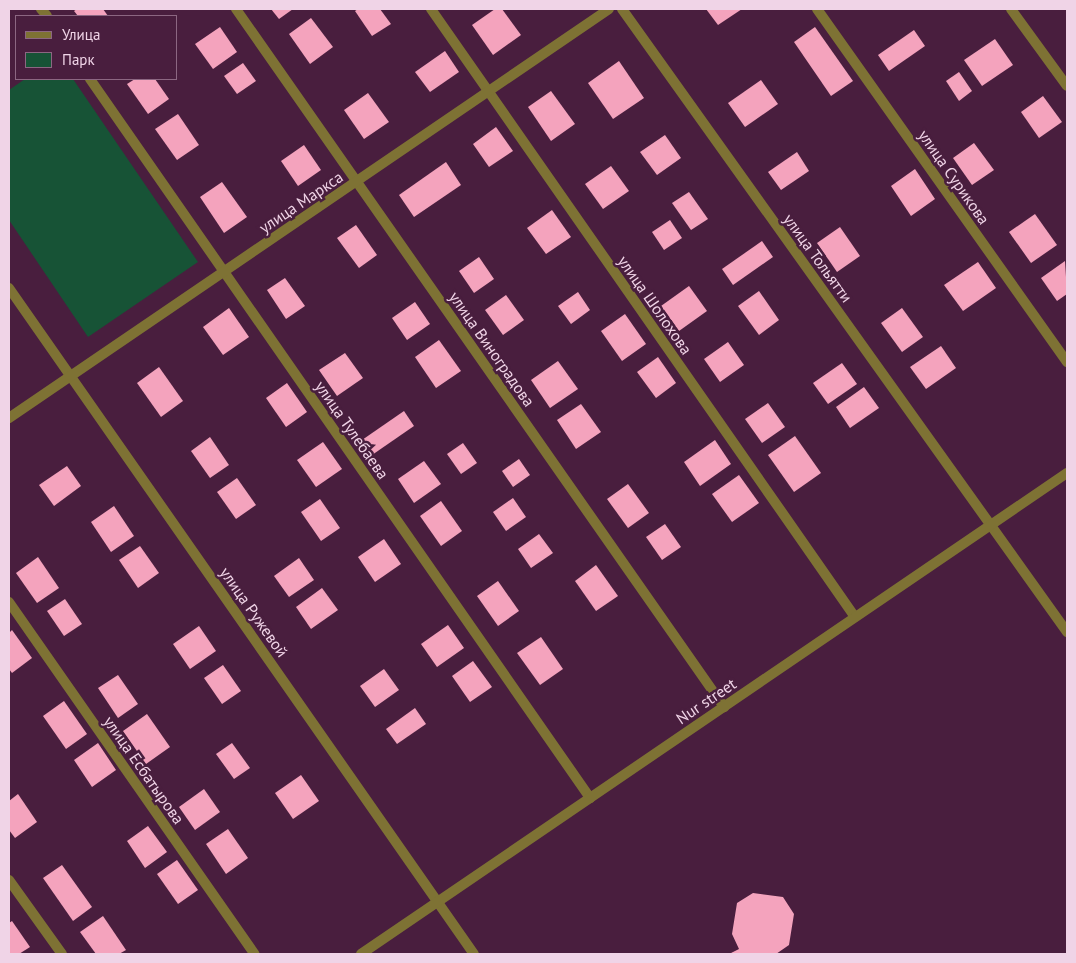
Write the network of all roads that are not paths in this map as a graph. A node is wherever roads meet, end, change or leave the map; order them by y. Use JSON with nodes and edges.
{"nodes":[{"id":1,"x":236,"y":9,"type":"edge"},
{"id":2,"x":431,"y":9,"type":"edge"},
{"id":3,"x":609,"y":9,"type":"edge"},
{"id":4,"x":622,"y":9,"type":"edge"},
{"id":5,"x":817,"y":9,"type":"edge"},
{"id":6,"x":1012,"y":9,"type":"edge"},
{"id":7,"x":91,"y":80,"type":"edge"},
{"id":8,"x":1067,"y":86,"type":"edge"},
{"id":9,"x":488,"y":92,"type":"junction"},
{"id":10,"x":358,"y":183,"type":"junction"},
{"id":11,"x":224,"y":272,"type":"junction"},
{"id":12,"x":9,"y":288,"type":"edge"},
{"id":13,"x":1067,"y":362,"type":"edge"},
{"id":14,"x":70,"y":376,"type":"junction"},
{"id":15,"x":9,"y":418,"type":"edge"},
{"id":16,"x":1067,"y":473,"type":"edge"},
{"id":17,"x":990,"y":525,"type":"junction"},
{"id":18,"x":9,"y":602,"type":"edge"},
{"id":19,"x":855,"y":617,"type":"junction"},
{"id":20,"x":1067,"y":632,"type":"edge"},
{"id":21,"x":724,"y":707,"type":"junction"},
{"id":22,"x":590,"y":798,"type":"junction"},
{"id":23,"x":9,"y":880,"type":"edge"},
{"id":24,"x":438,"y":902,"type":"junction"},
{"id":25,"x":62,"y":954,"type":"edge"},
{"id":26,"x":255,"y":954,"type":"edge"},
{"id":27,"x":361,"y":954,"type":"edge"},
{"id":28,"x":474,"y":954,"type":"edge"}],
"edges":[{"from":1,"to":10,"type":"street","name":"улица Виноградова"},
{"from":2,"to":9,"type":"street","name":"улица Шолохова"},
{"from":3,"to":9,"type":"street","name":"улица Маркса"},
{"from":4,"to":17,"type":"street","name":"улица Тольятти"},
{"from":5,"to":13,"type":"street","name":"улица Сурикова"},
{"from":6,"to":8,"type":"street"},
{"from":7,"to":11,"type":"street","name":"улица Тулебаева"},
{"from":9,"to":10,"type":"street","name":"улица Маркса"},
{"from":9,"to":19,"type":"street","name":"улица Шолохова"},
{"from":10,"to":11,"type":"street","name":"улица Маркса"},
{"from":10,"to":21,"type":"street","name":"улица Виноградова"},
{"from":11,"to":14,"type":"street","name":"улица Маркса"},
{"from":11,"to":22,"type":"street","name":"улица Тулебаева"},
{"from":12,"to":14,"type":"street","name":"улица Ружевой"},
{"from":14,"to":15,"type":"street","name":"улица Маркса"},
{"from":14,"to":24,"type":"street","name":"улица Ружевой"},
{"from":16,"to":17,"type":"street","name":"Nur street"},
{"from":17,"to":19,"type":"street","name":"Nur street"},
{"from":17,"to":20,"type":"street","name":"улица Тольятти"},
{"from":18,"to":26,"type":"street","name":"улица Есбатырова"},
{"from":19,"to":21,"type":"street","name":"Nur street"},
{"from":21,"to":22,"type":"street","name":"Nur street"},
{"from":22,"to":24,"type":"street","name":"Nur street"},
{"from":23,"to":25,"type":"street"},
{"from":24,"to":27,"type":"street","name":"Nur street"},
{"from":24,"to":28,"type":"street","name":"улица Ружевой"}]}
